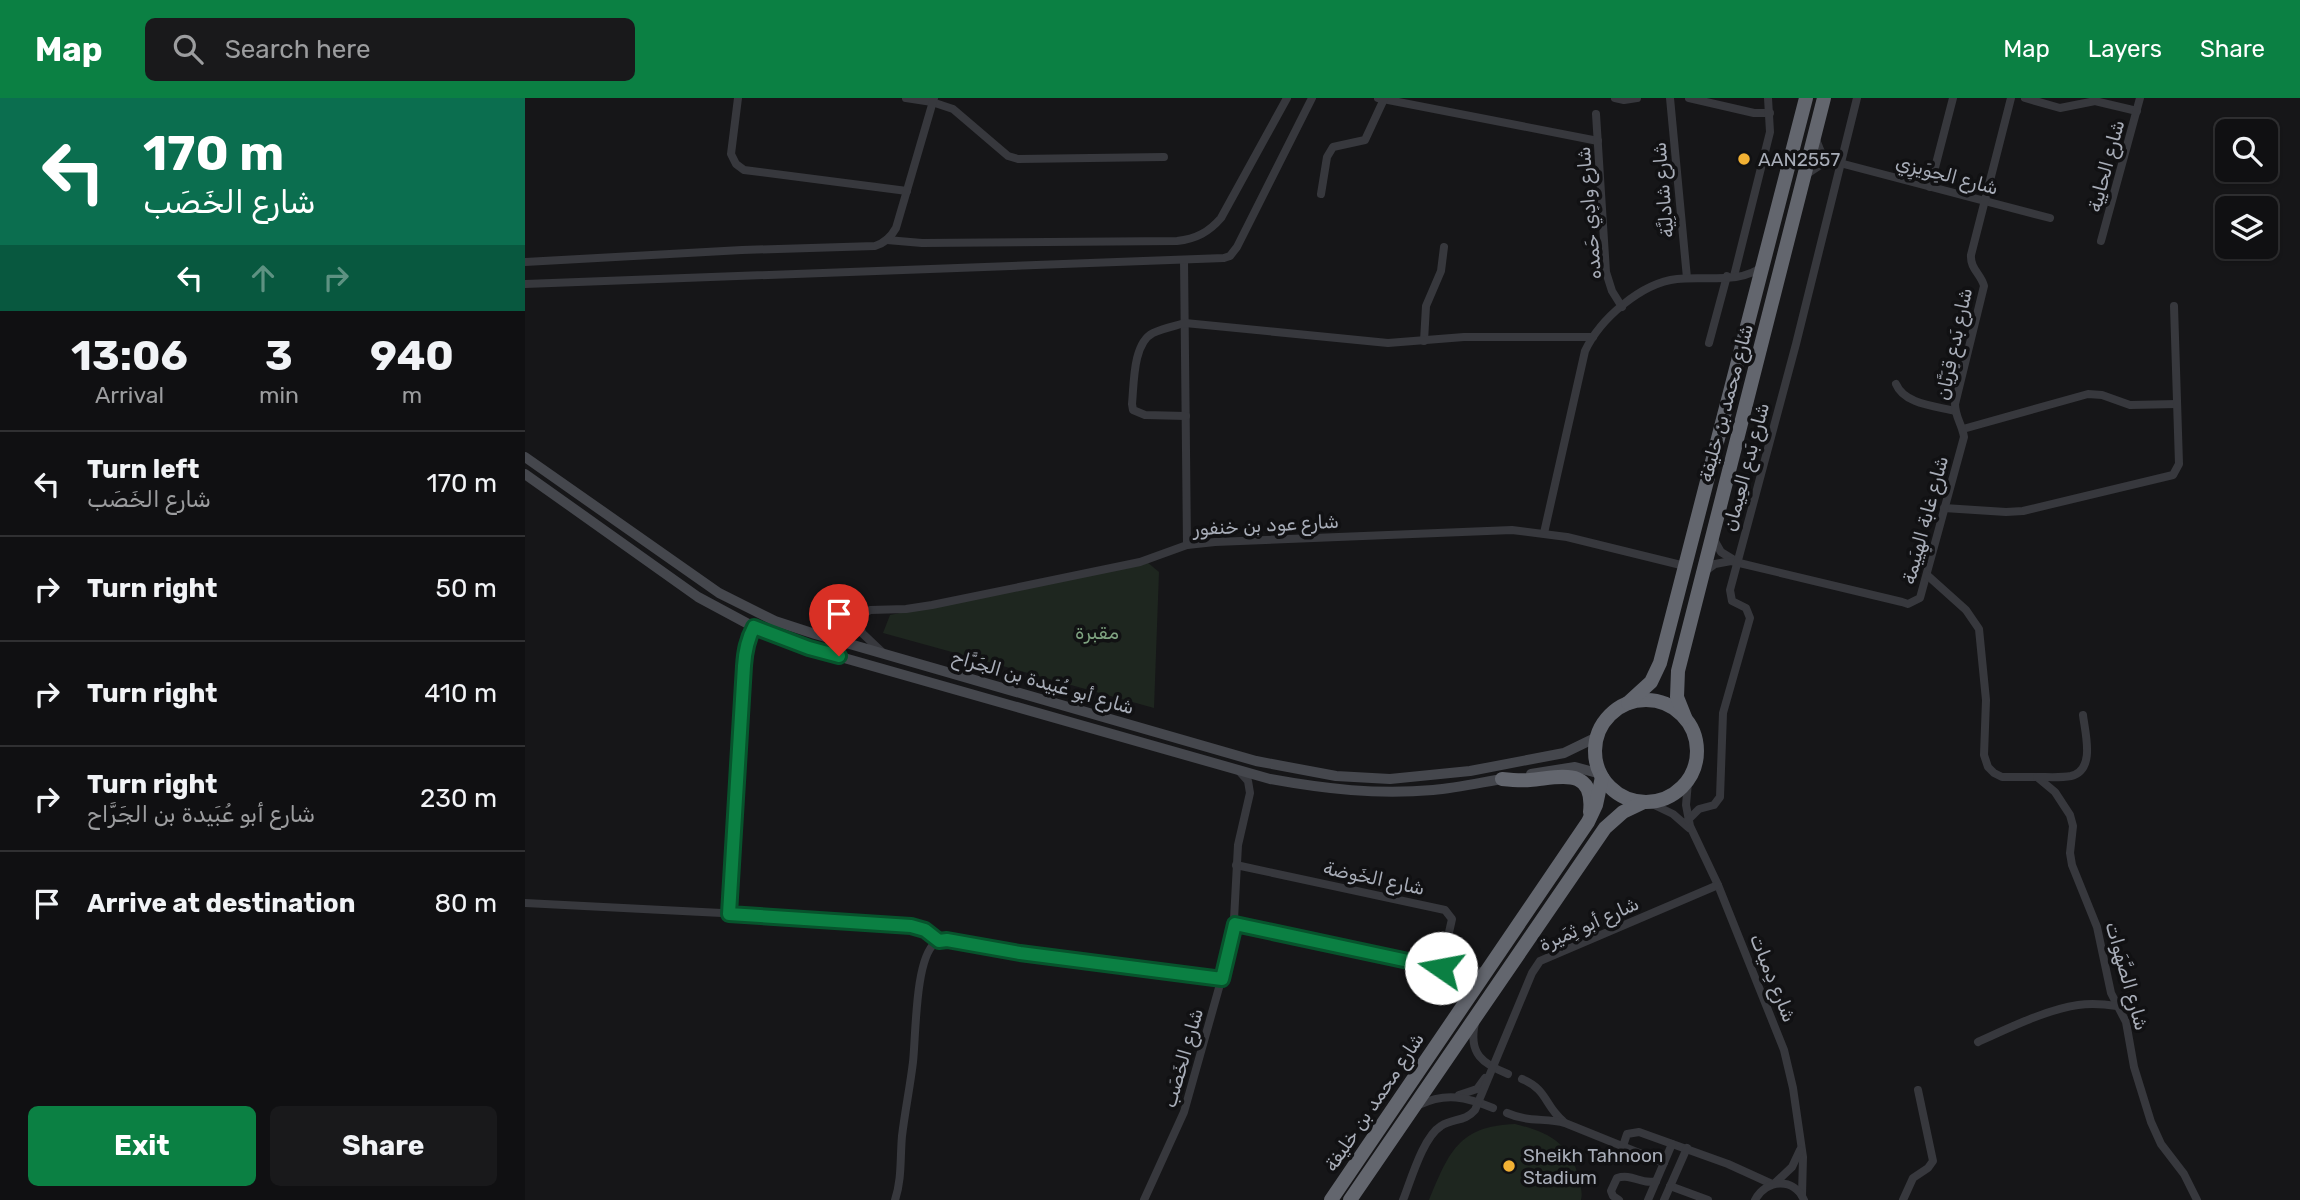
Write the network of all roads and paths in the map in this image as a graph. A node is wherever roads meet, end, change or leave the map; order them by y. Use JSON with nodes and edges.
{"nodes":[{"id":1,"x":738,"y":98,"type":"edge"},
{"id":2,"x":906,"y":98,"type":"edge"},
{"id":3,"x":1287,"y":98,"type":"edge"},
{"id":4,"x":1312,"y":98,"type":"edge"},
{"id":5,"x":1615,"y":98,"type":"edge"},
{"id":6,"x":1637,"y":98,"type":"edge"},
{"id":7,"x":1670,"y":98,"type":"edge"},
{"id":8,"x":1689,"y":98,"type":"edge"},
{"id":9,"x":1767,"y":98,"type":"edge"},
{"id":10,"x":1806,"y":98,"type":"edge"},
{"id":11,"x":1824,"y":98,"type":"edge"},
{"id":12,"x":1857,"y":98,"type":"edge"},
{"id":13,"x":1953,"y":98,"type":"edge"},
{"id":14,"x":2011,"y":98,"type":"edge"},
{"id":15,"x":2025,"y":98,"type":"edge"},
{"id":16,"x":2140,"y":98,"type":"edge"},
{"id":17,"x":1381,"y":99,"type":"edge"},
{"id":18,"x":933,"y":100,"type":"edge"},
{"id":19,"x":2137,"y":111,"type":"junction"},
{"id":20,"x":1770,"y":113,"type":"junction"},
{"id":21,"x":1597,"y":114,"type":"dead end"},
{"id":22,"x":1815,"y":135,"type":"junction"},
{"id":23,"x":1598,"y":141,"type":"junction"},
{"id":24,"x":1164,"y":158,"type":"dead end"},
{"id":25,"x":1838,"y":163,"type":"junction"},
{"id":26,"x":1805,"y":176,"type":"junction"},
{"id":27,"x":1930,"y":187,"type":"junction"},
{"id":28,"x":907,"y":191,"type":"junction"},
{"id":29,"x":1321,"y":194,"type":"dead end"},
{"id":30,"x":1983,"y":201,"type":"junction"},
{"id":31,"x":2050,"y":218,"type":"dead end"},
{"id":32,"x":887,"y":240,"type":"junction"},
{"id":33,"x":2102,"y":241,"type":"dead end"},
{"id":34,"x":1444,"y":247,"type":"dead end"},
{"id":35,"x":1184,"y":260,"type":"junction"},
{"id":36,"x":525,"y":262,"type":"edge"},
{"id":37,"x":1765,"y":262,"type":"junction"},
{"id":38,"x":1731,"y":277,"type":"junction"},
{"id":39,"x":1687,"y":278,"type":"junction"},
{"id":40,"x":525,"y":284,"type":"edge"},
{"id":41,"x":1755,"y":298,"type":"junction"},
{"id":42,"x":2174,"y":306,"type":"dead end"},
{"id":43,"x":1622,"y":307,"type":"junction"},
{"id":44,"x":1185,"y":323,"type":"junction"},
{"id":45,"x":1593,"y":337,"type":"junction"},
{"id":46,"x":1424,"y":341,"type":"junction"},
{"id":47,"x":1709,"y":343,"type":"dead end"},
{"id":48,"x":1896,"y":384,"type":"dead end"},
{"id":49,"x":2177,"y":404,"type":"junction"},
{"id":50,"x":1955,"y":411,"type":"junction"},
{"id":51,"x":1186,"y":416,"type":"junction"},
{"id":52,"x":1963,"y":429,"type":"junction"},
{"id":53,"x":525,"y":457,"type":"edge"},
{"id":54,"x":525,"y":474,"type":"edge"},
{"id":55,"x":1944,"y":508,"type":"junction"},
{"id":56,"x":1543,"y":533,"type":"junction"},
{"id":57,"x":1712,"y":535,"type":"junction"},
{"id":58,"x":1187,"y":545,"type":"junction"},
{"id":59,"x":1737,"y":562,"type":"junction"},
{"id":60,"x":1685,"y":566,"type":"junction"},
{"id":61,"x":1702,"y":574,"type":"junction"},
{"id":62,"x":1927,"y":575,"type":"junction"},
{"id":63,"x":754,"y":627,"type":"junction"},
{"id":64,"x":885,"y":654,"type":"junction"},
{"id":65,"x":1627,"y":704,"type":"junction"},
{"id":66,"x":2083,"y":715,"type":"dead end"},
{"id":67,"x":1685,"y":717,"type":"junction"},
{"id":68,"x":1597,"y":737,"type":"junction"},
{"id":69,"x":1240,"y":772,"type":"junction"},
{"id":70,"x":1601,"y":776,"type":"junction"},
{"id":71,"x":2037,"y":777,"type":"junction"},
{"id":72,"x":1270,"y":779,"type":"junction"},
{"id":73,"x":1501,"y":779,"type":"junction"},
{"id":74,"x":1688,"y":782,"type":"junction"},
{"id":75,"x":1250,"y":793,"type":"junction"},
{"id":76,"x":1646,"y":802,"type":"junction"},
{"id":77,"x":1688,"y":820,"type":"junction"},
{"id":78,"x":1588,"y":822,"type":"junction"},
{"id":79,"x":1693,"y":832,"type":"junction"},
{"id":80,"x":1236,"y":864,"type":"junction"},
{"id":81,"x":1718,"y":885,"type":"junction"},
{"id":82,"x":525,"y":903,"type":"edge"},
{"id":83,"x":729,"y":914,"type":"junction"},
{"id":84,"x":1235,"y":924,"type":"junction"},
{"id":85,"x":939,"y":941,"type":"junction"},
{"id":86,"x":1445,"y":969,"type":"junction"},
{"id":87,"x":1486,"y":971,"type":"junction"},
{"id":88,"x":1222,"y":979,"type":"junction"},
{"id":89,"x":1464,"y":1002,"type":"junction"},
{"id":90,"x":2117,"y":1006,"type":"junction"},
{"id":91,"x":1476,"y":1017,"type":"junction"},
{"id":92,"x":1978,"y":1042,"type":"dead end"},
{"id":93,"x":1482,"y":1061,"type":"junction"},
{"id":94,"x":1493,"y":1068,"type":"junction"},
{"id":95,"x":1508,"y":1074,"type":"dead end"},
{"id":96,"x":1523,"y":1079,"type":"dead end"},
{"id":97,"x":1918,"y":1090,"type":"dead end"},
{"id":98,"x":1453,"y":1096,"type":"junction"},
{"id":99,"x":1545,"y":1097,"type":"junction"},
{"id":100,"x":1479,"y":1102,"type":"junction"},
{"id":101,"x":1493,"y":1108,"type":"dead end"},
{"id":102,"x":1410,"y":1111,"type":"junction"},
{"id":103,"x":1507,"y":1113,"type":"dead end"},
{"id":104,"x":1535,"y":1120,"type":"junction"},
{"id":105,"x":1565,"y":1123,"type":"junction"},
{"id":106,"x":1801,"y":1143,"type":"junction"},
{"id":107,"x":1672,"y":1144,"type":"junction"},
{"id":108,"x":1623,"y":1146,"type":"junction"},
{"id":109,"x":1687,"y":1148,"type":"junction"},
{"id":110,"x":1664,"y":1163,"type":"junction"},
{"id":111,"x":1656,"y":1181,"type":"junction"},
{"id":112,"x":1773,"y":1184,"type":"junction"},
{"id":113,"x":1670,"y":1186,"type":"junction"},
{"id":114,"x":1805,"y":1198,"type":"edge"},
{"id":115,"x":895,"y":1200,"type":"edge"},
{"id":116,"x":1144,"y":1200,"type":"edge"},
{"id":117,"x":1331,"y":1200,"type":"edge"},
{"id":118,"x":1350,"y":1200,"type":"edge"},
{"id":119,"x":1403,"y":1200,"type":"edge"},
{"id":120,"x":1619,"y":1200,"type":"edge"},
{"id":121,"x":1648,"y":1200,"type":"edge"},
{"id":122,"x":1664,"y":1200,"type":"edge"},
{"id":123,"x":1708,"y":1200,"type":"edge"},
{"id":124,"x":1755,"y":1200,"type":"edge"},
{"id":125,"x":1903,"y":1200,"type":"edge"},
{"id":126,"x":2197,"y":1200,"type":"edge"}],
"edges":[{"from":1,"to":28,"type":"street"},
{"from":2,"to":18,"type":"street"},
{"from":3,"to":32,"type":"street"},
{"from":4,"to":35,"type":"street"},
{"from":5,"to":6,"type":"street"},
{"from":7,"to":39,"type":"street","name":"شارع شادلِيَّة"},
{"from":8,"to":20,"type":"street"},
{"from":9,"to":20,"type":"street"},
{"from":10,"to":37,"type":"highway","name":"شارع محمد بن خليفة"},
{"from":11,"to":22,"type":"highway","name":"شارع محمد بن خليفة"},
{"from":12,"to":25,"type":"street","name":"شارع بَدع العِيمان"},
{"from":13,"to":27,"type":"street"},
{"from":14,"to":30,"type":"street","name":"شارع بَدع قِرَيَّان"},
{"from":15,"to":19,"type":"street"},
{"from":16,"to":19,"type":"street","name":"شارع الحابِية"},
{"from":17,"to":23,"type":"street"},
{"from":17,"to":29,"type":"street"},
{"from":18,"to":24,"type":"street"},
{"from":18,"to":28,"type":"street"},
{"from":19,"to":33,"type":"street","name":"شارع الحابِية"},
{"from":20,"to":38,"type":"street"},
{"from":21,"to":23,"type":"street","name":"شارع وادِي حَمده"},
{"from":22,"to":25,"type":"street"},
{"from":22,"to":26,"type":"highway","name":"شارع محمد بن خليفة"},
{"from":23,"to":43,"type":"street","name":"شارع وادِي حَمده"},
{"from":25,"to":26,"type":"street"},
{"from":25,"to":27,"type":"street","name":"شارع الحِوَيزِي"},
{"from":25,"to":59,"type":"street","name":"شارع بَدع العِيمان"},
{"from":26,"to":57,"type":"highway","name":"شارع محمد بن خليفة"},
{"from":27,"to":30,"type":"street","name":"شارع الحِوَيزِي"},
{"from":28,"to":32,"type":"street"},
{"from":30,"to":31,"type":"street","name":"شارع الحِوَيزِي"},
{"from":30,"to":50,"type":"street","name":"شارع بَدع قِرَيَّان"},
{"from":32,"to":36,"type":"street"},
{"from":34,"to":46,"type":"street"},
{"from":35,"to":40,"type":"street"},
{"from":35,"to":44,"type":"street"},
{"from":37,"to":38,"type":"street"},
{"from":37,"to":41,"type":"highway","name":"شارع محمد بن خليفة"},
{"from":38,"to":39,"type":"street"},
{"from":38,"to":41,"type":"street"},
{"from":38,"to":47,"type":"street"},
{"from":39,"to":43,"type":"street"},
{"from":41,"to":60,"type":"highway","name":"شارع محمد بن خليفة"},
{"from":42,"to":49,"type":"street"},
{"from":43,"to":45,"type":"street"},
{"from":44,"to":46,"type":"street"},
{"from":44,"to":51,"type":"street"},
{"from":44,"to":51,"type":"street"},
{"from":45,"to":46,"type":"street"},
{"from":45,"to":56,"type":"street"},
{"from":48,"to":50,"type":"street"},
{"from":49,"to":52,"type":"street"},
{"from":49,"to":55,"type":"street"},
{"from":50,"to":52,"type":"street","name":"شارع بَدع قِرَيَّان"},
{"from":51,"to":58,"type":"street"},
{"from":52,"to":55,"type":"street","name":"شارع غابة الهِيَيمة"},
{"from":53,"to":64,"type":"main road","name":"شارع أبو عُبَيدة بن الجَرَّاح"},
{"from":54,"to":63,"type":"main road","name":"شارع أبو عُبَيدة بن الجَرَّاح"},
{"from":55,"to":62,"type":"street","name":"شارع غابة الهِيَيمة"},
{"from":56,"to":58,"type":"street","name":"شارع عود بن خنفور"},
{"from":56,"to":60,"type":"street","name":"شارع عود بن خنفور"},
{"from":57,"to":59,"type":"street"},
{"from":57,"to":61,"type":"highway","name":"شارع محمد بن خليفة"},
{"from":58,"to":64,"type":"street","name":"شارع عود بن خنفور"},
{"from":59,"to":61,"type":"street"},
{"from":59,"to":62,"type":"street","name":"شارع غابة الهِيَيمة"},
{"from":59,"to":77,"type":"street","name":"شارع بَدع العِيمان"},
{"from":60,"to":65,"type":"highway","name":"شارع محمد بن خليفة"},
{"from":61,"to":67,"type":"highway","name":"شارع محمد بن خليفة"},
{"from":62,"to":71,"type":"street"},
{"from":63,"to":69,"type":"main road","name":"شارع أبو عُبَيدة بن الجَرَّاح"},
{"from":63,"to":83,"type":"street"},
{"from":64,"to":68,"type":"main road","name":"شارع أبو عُبَيدة بن الجَرَّاح"},
{"from":65,"to":67,"type":"highway"},
{"from":65,"to":68,"type":"highway"},
{"from":66,"to":71,"type":"street"},
{"from":67,"to":74,"type":"highway"},
{"from":68,"to":70,"type":"highway"},
{"from":69,"to":72,"type":"main road","name":"شارع أبو عُبَيدة بن الجَرَّاح"},
{"from":69,"to":75,"type":"street"},
{"from":70,"to":73,"type":"main road","name":"شارع أبو عُبَيدة بن الجَرَّاح"},
{"from":70,"to":76,"type":"highway"},
{"from":70,"to":78,"type":"highway","name":"شارع محمد بن خليفة"},
{"from":71,"to":90,"type":"street","name":"شارع الصَّهَوات"},
{"from":72,"to":73,"type":"main road","name":"شارع أبو عُبَيدة بن الجَرَّاح"},
{"from":72,"to":75,"type":"street"},
{"from":73,"to":78,"type":"highway"},
{"from":74,"to":76,"type":"highway"},
{"from":74,"to":77,"type":"street","name":"شارع دِميات"},
{"from":75,"to":80,"type":"street","name":"شارع الخَصَب"},
{"from":76,"to":79,"type":"street","name":"شارع دِميات"},
{"from":76,"to":91,"type":"highway","name":"شارع محمد بن خليفة"},
{"from":77,"to":79,"type":"street","name":"شارع دِميات"},
{"from":78,"to":87,"type":"highway","name":"شارع محمد بن خليفة"},
{"from":79,"to":81,"type":"street","name":"شارع دِميات"},
{"from":80,"to":84,"type":"street","name":"شارع الخَصَب"},
{"from":80,"to":86,"type":"street","name":"شارع الخَوضة"},
{"from":81,"to":94,"type":"street","name":"شارع أبو ثِمَيرة"},
{"from":81,"to":106,"type":"street","name":"شارع دِميات"},
{"from":82,"to":83,"type":"street"},
{"from":83,"to":85,"type":"street"},
{"from":84,"to":86,"type":"street"},
{"from":84,"to":88,"type":"street","name":"شارع الخَصَب"},
{"from":85,"to":88,"type":"street"},
{"from":85,"to":115,"type":"street"},
{"from":86,"to":87,"type":"street"},
{"from":86,"to":89,"type":"street"},
{"from":87,"to":89,"type":"highway","name":"شارع محمد بن خليفة"},
{"from":88,"to":116,"type":"street","name":"شارع الخَصَب"},
{"from":89,"to":117,"type":"highway","name":"شارع محمد بن خليفة"},
{"from":90,"to":92,"type":"street"},
{"from":90,"to":126,"type":"street","name":"شارع الصَّهَوات"},
{"from":91,"to":93,"type":"street"},
{"from":91,"to":102,"type":"highway","name":"شارع محمد بن خليفة"},
{"from":93,"to":94,"type":"street"},
{"from":93,"to":98,"type":"street"},
{"from":94,"to":95,"type":"street"},
{"from":94,"to":100,"type":"street","name":"شارع أبو ثِمَيرة"},
{"from":96,"to":99,"type":"street"},
{"from":97,"to":125,"type":"street"},
{"from":98,"to":100,"type":"street"},
{"from":98,"to":102,"type":"street"},
{"from":99,"to":104,"type":"street"},
{"from":99,"to":105,"type":"street"},
{"from":100,"to":101,"type":"street"},
{"from":100,"to":119,"type":"street"},
{"from":102,"to":118,"type":"highway","name":"شارع محمد بن خليفة"},
{"from":103,"to":104,"type":"street"},
{"from":104,"to":105,"type":"street"},
{"from":105,"to":108,"type":"street"},
{"from":106,"to":112,"type":"street"},
{"from":106,"to":114,"type":"street","name":"شارع دِميات"},
{"from":107,"to":108,"type":"street"},
{"from":107,"to":109,"type":"street"},
{"from":107,"to":110,"type":"street"},
{"from":108,"to":110,"type":"street"},
{"from":109,"to":112,"type":"street"},
{"from":109,"to":113,"type":"street"},
{"from":110,"to":111,"type":"street"},
{"from":111,"to":120,"type":"street"},
{"from":111,"to":121,"type":"street"},
{"from":112,"to":114,"type":"street"},
{"from":112,"to":124,"type":"street"},
{"from":113,"to":122,"type":"street"},
{"from":113,"to":123,"type":"street"}]}
